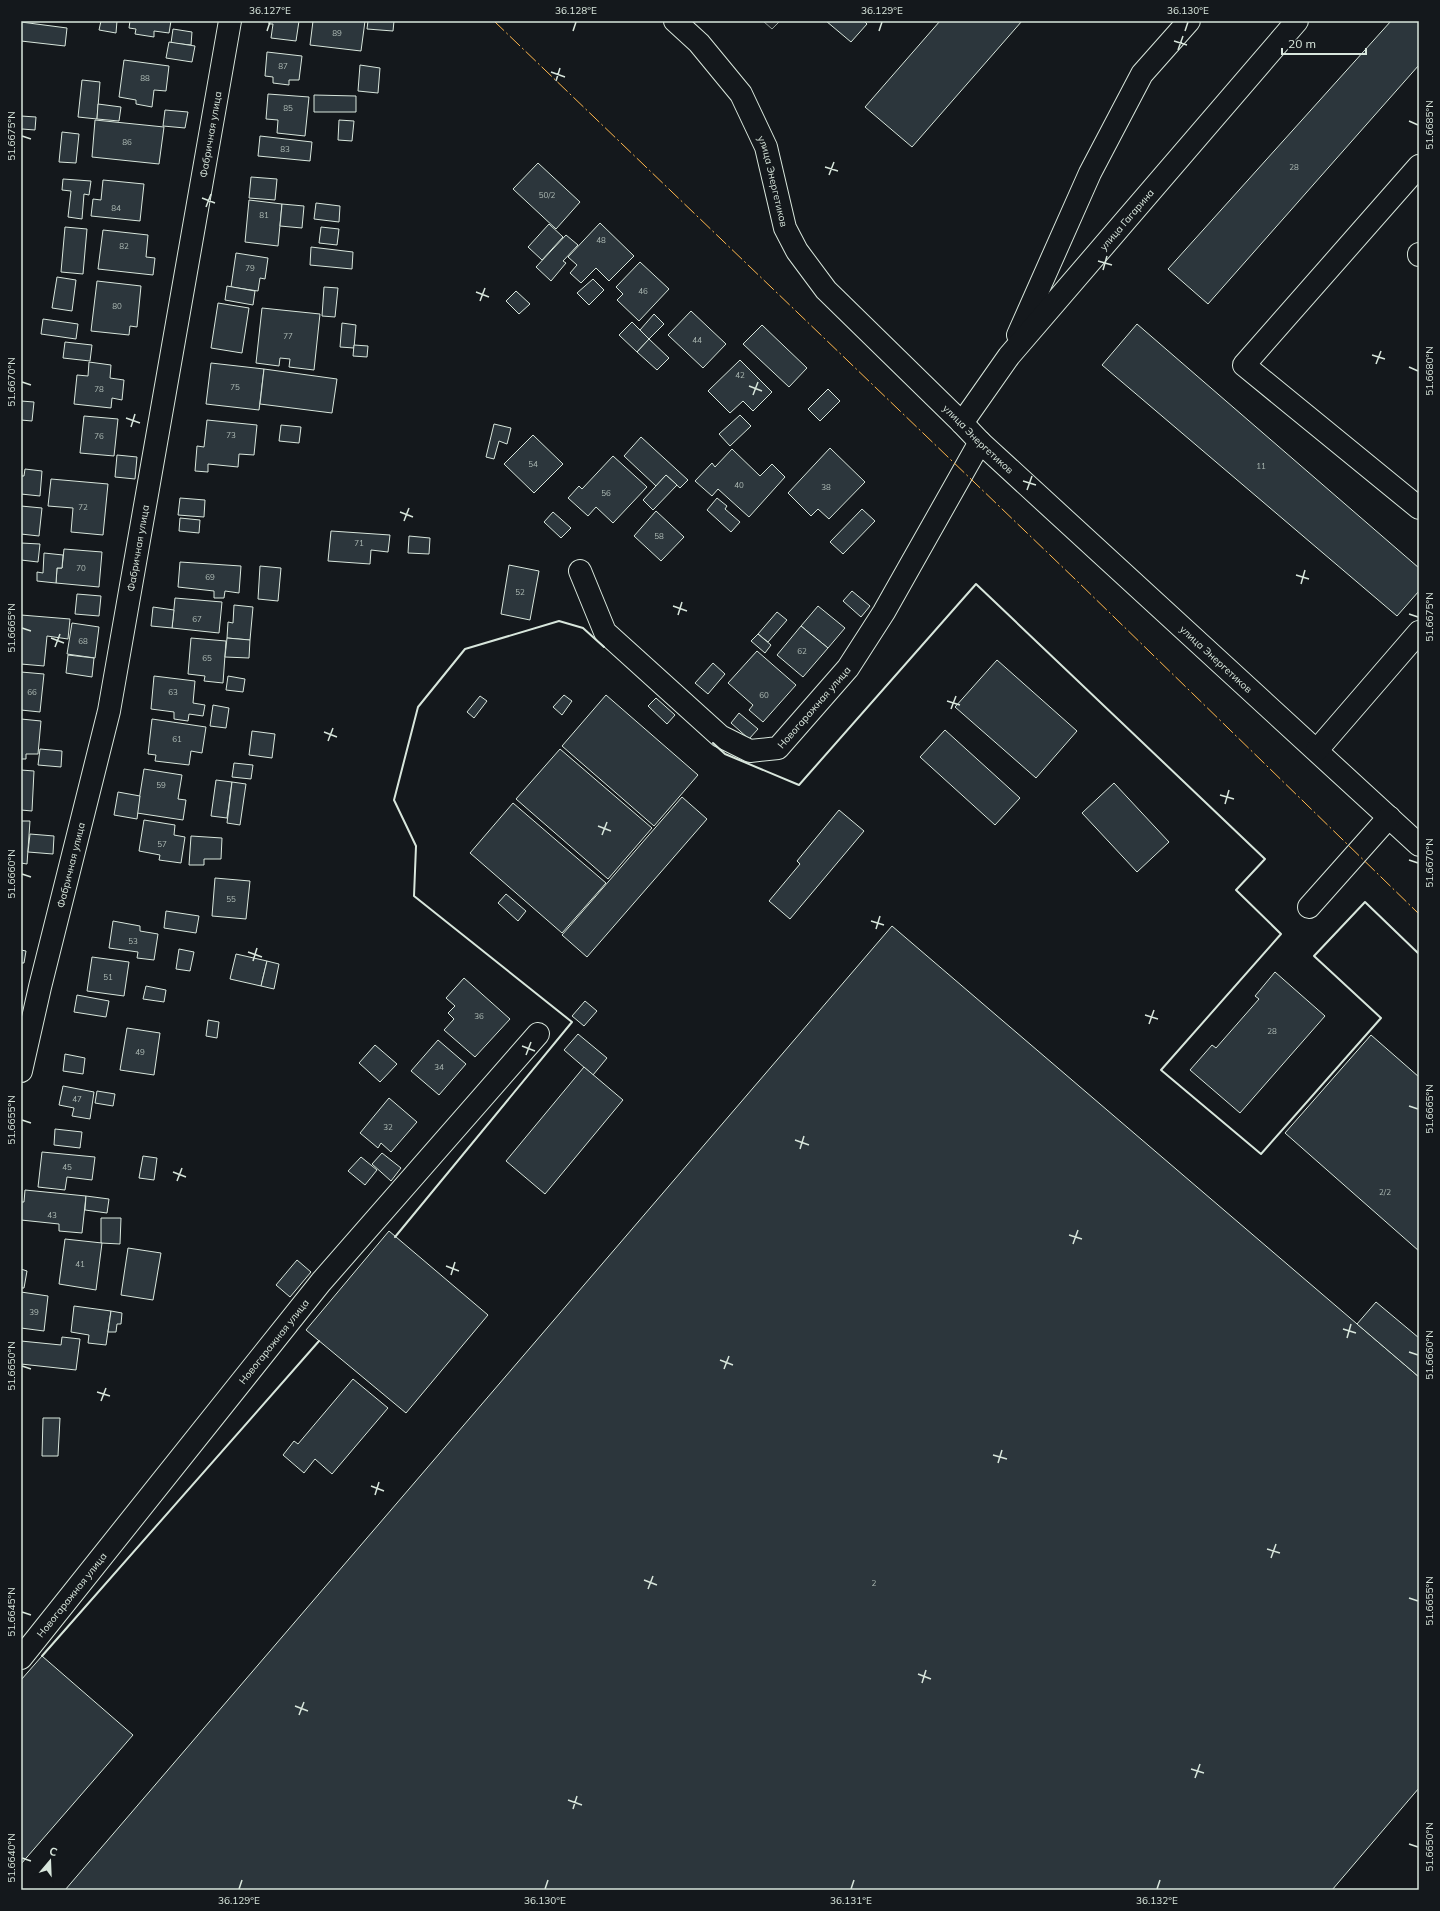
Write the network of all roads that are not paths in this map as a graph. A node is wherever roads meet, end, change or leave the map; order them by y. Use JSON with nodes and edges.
{"nodes":[{"id":1,"x":230,"y":21,"type":"edge"},
{"id":2,"x":676,"y":21,"type":"edge"},
{"id":3,"x":1189,"y":21,"type":"edge"},
{"id":4,"x":1297,"y":21,"type":"edge"},
{"id":5,"x":1419,"y":166,"type":"edge"},
{"id":6,"x":1009,"y":356,"type":"junction"},
{"id":7,"x":962,"y":423,"type":"junction"},
{"id":8,"x":980,"y":442,"type":"junction"},
{"id":9,"x":1419,"y":508,"type":"edge"},
{"id":10,"x":580,"y":571,"type":"dead end"},
{"id":11,"x":1419,"y":632,"type":"edge"},
{"id":12,"x":1317,"y":750,"type":"junction"},
{"id":13,"x":1389,"y":817,"type":"junction"},
{"id":14,"x":1419,"y":845,"type":"edge"},
{"id":15,"x":1309,"y":907,"type":"dead end"},
{"id":16,"x":538,"y":1034,"type":"dead end"},
{"id":17,"x":21,"y":1071,"type":"edge"},
{"id":18,"x":21,"y":1658,"type":"edge"}],
"edges":[{"from":1,"to":17,"type":"street","name":"Фабричная улица"},
{"from":2,"to":7,"type":"street","name":"улица Энергетиков"},
{"from":3,"to":6,"type":"street"},
{"from":4,"to":6,"type":"street","name":"улица Гагарина"},
{"from":5,"to":9,"type":"street"},
{"from":6,"to":7,"type":"street","name":"улица Гагарина"},
{"from":7,"to":8,"type":"street","name":"улица Энергетиков"},
{"from":8,"to":10,"type":"street","name":"Новогаражная улица"},
{"from":8,"to":12,"type":"street","name":"улица Энергетиков"},
{"from":11,"to":12,"type":"street"},
{"from":12,"to":13,"type":"street","name":"улица Энергетиков"},
{"from":13,"to":14,"type":"street","name":"улица Энергетиков"},
{"from":13,"to":15,"type":"street"},
{"from":16,"to":18,"type":"street","name":"Новогаражная улица"}]}
